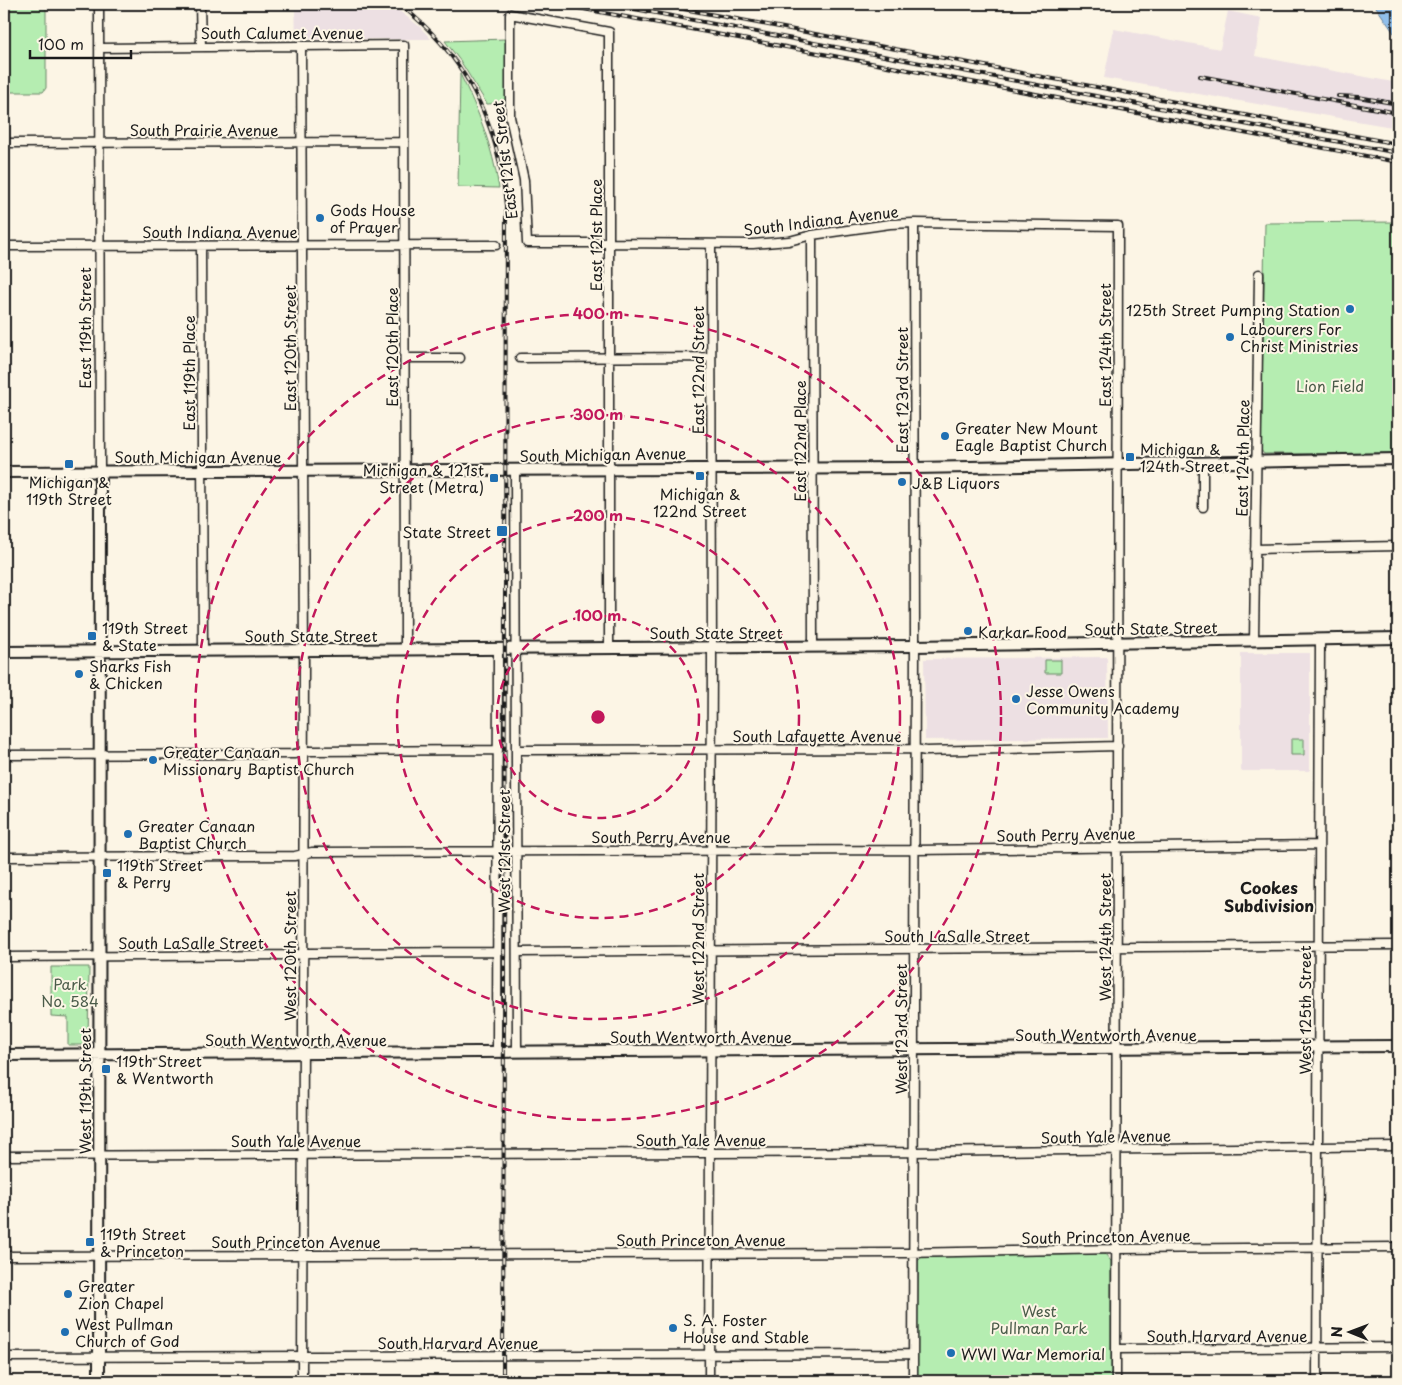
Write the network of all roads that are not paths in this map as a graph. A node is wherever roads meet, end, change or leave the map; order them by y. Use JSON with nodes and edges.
{"nodes":[{"id":1,"x":99,"y":4,"type":"edge"},
{"id":2,"x":200,"y":4,"type":"edge"},
{"id":3,"x":510,"y":14,"type":"joint"},
{"id":4,"x":404,"y":45,"type":"joint"},
{"id":5,"x":302,"y":46,"type":"junction"},
{"id":6,"x":201,"y":47,"type":"junction"},
{"id":7,"x":99,"y":48,"type":"junction"},
{"id":8,"x":302,"y":142,"type":"junction"},
{"id":9,"x":404,"y":142,"type":"junction"},
{"id":10,"x":4,"y":143,"type":"edge"},
{"id":11,"x":99,"y":143,"type":"junction"},
{"id":12,"x":914,"y":223,"type":"junction"},
{"id":13,"x":1118,"y":226,"type":"joint"},
{"id":14,"x":812,"y":236,"type":"junction"},
{"id":15,"x":527,"y":243,"type":"joint"},
{"id":16,"x":609,"y":243,"type":"junction"},
{"id":17,"x":711,"y":244,"type":"junction"},
{"id":18,"x":302,"y":245,"type":"junction"},
{"id":19,"x":404,"y":245,"type":"junction"},
{"id":20,"x":496,"y":245,"type":"dead end"},
{"id":21,"x":4,"y":246,"type":"edge"},
{"id":22,"x":99,"y":246,"type":"junction"},
{"id":23,"x":201,"y":246,"type":"junction"},
{"id":24,"x":1259,"y":274,"type":"dead end"},
{"id":25,"x":711,"y":357,"type":"junction"},
{"id":26,"x":405,"y":358,"type":"junction"},
{"id":27,"x":460,"y":358,"type":"dead end"},
{"id":28,"x":520,"y":358,"type":"dead end"},
{"id":29,"x":608,"y":358,"type":"junction"},
{"id":30,"x":1398,"y":459,"type":"edge"},
{"id":31,"x":1256,"y":461,"type":"junction"},
{"id":32,"x":1203,"y":462,"type":"junction"},
{"id":33,"x":1118,"y":464,"type":"junction"},
{"id":34,"x":711,"y":468,"type":"junction"},
{"id":35,"x":813,"y":468,"type":"junction"},
{"id":36,"x":915,"y":468,"type":"junction"},
{"id":37,"x":608,"y":469,"type":"junction"},
{"id":38,"x":406,"y":470,"type":"junction"},
{"id":39,"x":515,"y":470,"type":"junction"},
{"id":40,"x":202,"y":471,"type":"junction"},
{"id":41,"x":303,"y":471,"type":"junction"},
{"id":42,"x":4,"y":472,"type":"edge"},
{"id":43,"x":100,"y":472,"type":"junction"},
{"id":44,"x":1203,"y":507,"type":"dead end"},
{"id":45,"x":1398,"y":546,"type":"edge"},
{"id":46,"x":1255,"y":549,"type":"junction"},
{"id":47,"x":1398,"y":638,"type":"edge"},
{"id":48,"x":1320,"y":640,"type":"junction"},
{"id":49,"x":1254,"y":641,"type":"junction"},
{"id":50,"x":1118,"y":644,"type":"junction"},
{"id":51,"x":915,"y":646,"type":"junction"},
{"id":52,"x":712,"y":647,"type":"junction"},
{"id":53,"x":813,"y":647,"type":"junction"},
{"id":54,"x":609,"y":648,"type":"junction"},
{"id":55,"x":406,"y":649,"type":"junction"},
{"id":56,"x":498,"y":649,"type":"junction"},
{"id":57,"x":516,"y":649,"type":"junction"},
{"id":58,"x":304,"y":650,"type":"junction"},
{"id":59,"x":100,"y":651,"type":"junction"},
{"id":60,"x":203,"y":651,"type":"junction"},
{"id":61,"x":4,"y":652,"type":"edge"},
{"id":62,"x":1118,"y":746,"type":"junction"},
{"id":63,"x":711,"y":749,"type":"junction"},
{"id":64,"x":915,"y":749,"type":"junction"},
{"id":65,"x":498,"y":750,"type":"junction"},
{"id":66,"x":516,"y":750,"type":"junction"},
{"id":67,"x":304,"y":753,"type":"junction"},
{"id":68,"x":4,"y":755,"type":"edge"},
{"id":69,"x":100,"y":755,"type":"junction"},
{"id":70,"x":1319,"y":845,"type":"junction"},
{"id":71,"x":1118,"y":847,"type":"junction"},
{"id":72,"x":711,"y":850,"type":"junction"},
{"id":73,"x":914,"y":850,"type":"junction"},
{"id":74,"x":497,"y":851,"type":"junction"},
{"id":75,"x":516,"y":851,"type":"junction"},
{"id":76,"x":303,"y":854,"type":"junction"},
{"id":77,"x":100,"y":856,"type":"junction"},
{"id":78,"x":4,"y":857,"type":"edge"},
{"id":79,"x":1398,"y":945,"type":"edge"},
{"id":80,"x":1319,"y":946,"type":"junction"},
{"id":81,"x":1117,"y":947,"type":"junction"},
{"id":82,"x":914,"y":949,"type":"junction"},
{"id":83,"x":710,"y":950,"type":"junction"},
{"id":84,"x":497,"y":952,"type":"junction"},
{"id":85,"x":517,"y":952,"type":"junction"},
{"id":86,"x":303,"y":954,"type":"junction"},
{"id":87,"x":4,"y":956,"type":"edge"},
{"id":88,"x":100,"y":956,"type":"junction"},
{"id":89,"x":1398,"y":1046,"type":"edge"},
{"id":90,"x":1318,"y":1047,"type":"junction"},
{"id":91,"x":1117,"y":1049,"type":"junction"},
{"id":92,"x":914,"y":1050,"type":"junction"},
{"id":93,"x":710,"y":1051,"type":"junction"},
{"id":94,"x":497,"y":1052,"type":"junction"},
{"id":95,"x":517,"y":1052,"type":"junction"},
{"id":96,"x":303,"y":1054,"type":"junction"},
{"id":97,"x":4,"y":1055,"type":"edge"},
{"id":98,"x":100,"y":1055,"type":"junction"},
{"id":99,"x":1318,"y":1146,"type":"junction"},
{"id":100,"x":1398,"y":1146,"type":"edge"},
{"id":101,"x":1117,"y":1150,"type":"junction"},
{"id":102,"x":710,"y":1152,"type":"junction"},
{"id":103,"x":914,"y":1152,"type":"junction"},
{"id":104,"x":302,"y":1154,"type":"junction"},
{"id":105,"x":99,"y":1155,"type":"junction"},
{"id":106,"x":4,"y":1156,"type":"edge"},
{"id":107,"x":1398,"y":1247,"type":"edge"},
{"id":108,"x":1317,"y":1248,"type":"junction"},
{"id":109,"x":1116,"y":1249,"type":"junction"},
{"id":110,"x":710,"y":1253,"type":"junction"},
{"id":111,"x":913,"y":1253,"type":"junction"},
{"id":112,"x":302,"y":1255,"type":"junction"},
{"id":113,"x":4,"y":1256,"type":"edge"},
{"id":114,"x":99,"y":1256,"type":"junction"},
{"id":115,"x":1398,"y":1347,"type":"edge"},
{"id":116,"x":1317,"y":1348,"type":"junction"},
{"id":117,"x":1116,"y":1349,"type":"junction"},
{"id":118,"x":709,"y":1354,"type":"junction"},
{"id":119,"x":913,"y":1354,"type":"junction"},
{"id":120,"x":302,"y":1356,"type":"junction"},
{"id":121,"x":4,"y":1357,"type":"edge"},
{"id":122,"x":98,"y":1357,"type":"junction"},
{"id":123,"x":98,"y":1381,"type":"edge"},
{"id":124,"x":302,"y":1381,"type":"edge"},
{"id":125,"x":709,"y":1381,"type":"edge"},
{"id":126,"x":913,"y":1381,"type":"edge"},
{"id":127,"x":1116,"y":1381,"type":"edge"},
{"id":128,"x":1317,"y":1381,"type":"edge"}],
"edges":[{"from":1,"to":7,"type":"street","name":"East 119th Street"},
{"from":2,"to":6,"type":"street"},
{"from":3,"to":15,"type":"street","name":"East 121st Street"},
{"from":3,"to":16,"type":"street","name":"East 121st Place"},
{"from":4,"to":5,"type":"street","name":"South Calumet Avenue"},
{"from":4,"to":9,"type":"street","name":"East 120th Place"},
{"from":5,"to":6,"type":"street","name":"South Calumet Avenue"},
{"from":5,"to":8,"type":"street","name":"East 120th Street"},
{"from":6,"to":7,"type":"street","name":"South Calumet Avenue"},
{"from":7,"to":11,"type":"street","name":"East 119th Street"},
{"from":8,"to":9,"type":"street","name":"South Prairie Avenue"},
{"from":8,"to":11,"type":"street","name":"South Prairie Avenue"},
{"from":8,"to":18,"type":"street","name":"East 120th Street"},
{"from":9,"to":19,"type":"street","name":"East 120th Place"},
{"from":10,"to":11,"type":"street","name":"South Prairie Avenue"},
{"from":11,"to":22,"type":"street","name":"East 119th Street"},
{"from":12,"to":13,"type":"street","name":"South Indiana Avenue"},
{"from":12,"to":14,"type":"street","name":"South Indiana Avenue"},
{"from":12,"to":36,"type":"street","name":"East 123rd Street"},
{"from":13,"to":33,"type":"street","name":"East 124th Street"},
{"from":14,"to":17,"type":"street","name":"South Indiana Avenue"},
{"from":14,"to":35,"type":"street","name":"East 122nd Place"},
{"from":15,"to":16,"type":"street","name":"South Indiana Avenue"},
{"from":16,"to":17,"type":"street","name":"South Indiana Avenue"},
{"from":16,"to":29,"type":"street","name":"East 121st Place"},
{"from":17,"to":25,"type":"street","name":"East 122nd Street"},
{"from":18,"to":19,"type":"street","name":"South Indiana Avenue"},
{"from":18,"to":23,"type":"street","name":"South Indiana Avenue"},
{"from":18,"to":41,"type":"street","name":"East 120th Street"},
{"from":19,"to":20,"type":"street","name":"South Indiana Avenue"},
{"from":19,"to":26,"type":"street","name":"East 120th Place"},
{"from":21,"to":22,"type":"street","name":"South Indiana Avenue"},
{"from":22,"to":23,"type":"street","name":"South Indiana Avenue"},
{"from":22,"to":43,"type":"street","name":"East 119th Street"},
{"from":23,"to":40,"type":"street","name":"East 119th Place"},
{"from":24,"to":31,"type":"street","name":"East 124th Place"},
{"from":25,"to":29,"type":"street"},
{"from":25,"to":34,"type":"street","name":"East 122nd Street"},
{"from":26,"to":27,"type":"street"},
{"from":26,"to":38,"type":"street","name":"East 120th Place"},
{"from":28,"to":29,"type":"street"},
{"from":29,"to":37,"type":"street","name":"East 121st Place"},
{"from":30,"to":31,"type":"street","name":"South Michigan Avenue"},
{"from":31,"to":32,"type":"street","name":"South Michigan Avenue"},
{"from":31,"to":46,"type":"street","name":"East 124th Place"},
{"from":32,"to":33,"type":"street","name":"South Michigan Avenue"},
{"from":32,"to":44,"type":"street"},
{"from":33,"to":36,"type":"street","name":"South Michigan Avenue"},
{"from":33,"to":50,"type":"street","name":"East 124th Street"},
{"from":34,"to":35,"type":"street","name":"South Michigan Avenue"},
{"from":34,"to":37,"type":"street","name":"South Michigan Avenue"},
{"from":34,"to":52,"type":"street","name":"East 122nd Street"},
{"from":35,"to":36,"type":"street","name":"South Michigan Avenue"},
{"from":35,"to":53,"type":"street","name":"East 122nd Place"},
{"from":36,"to":51,"type":"street","name":"East 123rd Street"},
{"from":37,"to":39,"type":"street","name":"South Michigan Avenue"},
{"from":37,"to":54,"type":"street","name":"East 121st Place"},
{"from":38,"to":39,"type":"street","name":"South Michigan Avenue"},
{"from":38,"to":41,"type":"street","name":"South Michigan Avenue"},
{"from":38,"to":55,"type":"street","name":"East 120th Place"},
{"from":39,"to":57,"type":"street"},
{"from":40,"to":41,"type":"street","name":"South Michigan Avenue"},
{"from":40,"to":43,"type":"street","name":"South Michigan Avenue"},
{"from":40,"to":60,"type":"street","name":"East 119th Place"},
{"from":41,"to":58,"type":"street","name":"East 120th Street"},
{"from":42,"to":43,"type":"street","name":"South Michigan Avenue"},
{"from":43,"to":59,"type":"street","name":"East 119th Street"},
{"from":45,"to":46,"type":"street"},
{"from":46,"to":49,"type":"street","name":"East 124th Place"},
{"from":47,"to":48,"type":"street","name":"South State Street"},
{"from":48,"to":49,"type":"street","name":"South State Street"},
{"from":48,"to":70,"type":"street","name":"West 125th Street"},
{"from":49,"to":50,"type":"street","name":"South State Street"},
{"from":50,"to":51,"type":"street","name":"South State Street"},
{"from":50,"to":62,"type":"street","name":"West 124th Street"},
{"from":51,"to":53,"type":"street","name":"South State Street"},
{"from":51,"to":64,"type":"street","name":"West 123rd Street"},
{"from":52,"to":53,"type":"street","name":"South State Street"},
{"from":52,"to":54,"type":"street","name":"South State Street"},
{"from":52,"to":63,"type":"street","name":"West 122nd Street"},
{"from":54,"to":57,"type":"street","name":"South State Street"},
{"from":55,"to":56,"type":"street","name":"South State Street"},
{"from":55,"to":58,"type":"street","name":"South State Street"},
{"from":56,"to":57,"type":"street","name":"South State Street"},
{"from":56,"to":65,"type":"street","name":"West 121st Street"},
{"from":57,"to":66,"type":"street","name":"West 121st Street"},
{"from":58,"to":60,"type":"street","name":"South State Street"},
{"from":58,"to":67,"type":"street","name":"West 120th Street"},
{"from":59,"to":60,"type":"street","name":"South State Street"},
{"from":59,"to":61,"type":"street","name":"South State Street"},
{"from":59,"to":69,"type":"street","name":"West 119th Street"},
{"from":62,"to":64,"type":"street","name":"South Lafayette Avenue"},
{"from":62,"to":71,"type":"street","name":"West 124th Street"},
{"from":63,"to":64,"type":"street","name":"South Lafayette Avenue"},
{"from":63,"to":66,"type":"street","name":"South Lafayette Avenue"},
{"from":63,"to":72,"type":"street","name":"West 122nd Street"},
{"from":64,"to":73,"type":"street","name":"West 123rd Street"},
{"from":65,"to":67,"type":"street"},
{"from":65,"to":74,"type":"street","name":"West 121st Street"},
{"from":66,"to":75,"type":"street","name":"West 121st Street"},
{"from":67,"to":69,"type":"street"},
{"from":67,"to":76,"type":"street","name":"West 120th Street"},
{"from":68,"to":69,"type":"street"},
{"from":69,"to":77,"type":"street","name":"West 119th Street"},
{"from":70,"to":71,"type":"street","name":"South Perry Avenue"},
{"from":70,"to":80,"type":"street","name":"West 125th Street"},
{"from":71,"to":73,"type":"street","name":"South Perry Avenue"},
{"from":71,"to":81,"type":"street","name":"West 124th Street"},
{"from":72,"to":73,"type":"street","name":"South Perry Avenue"},
{"from":72,"to":75,"type":"street","name":"South Perry Avenue"},
{"from":72,"to":83,"type":"street","name":"West 122nd Street"},
{"from":73,"to":82,"type":"street","name":"West 123rd Street"},
{"from":74,"to":75,"type":"street","name":"South Perry Avenue"},
{"from":74,"to":76,"type":"street","name":"South Perry Avenue"},
{"from":74,"to":84,"type":"street","name":"West 121st Street"},
{"from":75,"to":85,"type":"street","name":"West 121st Street"},
{"from":76,"to":77,"type":"street","name":"South Perry Avenue"},
{"from":76,"to":86,"type":"street","name":"West 120th Street"},
{"from":77,"to":78,"type":"street","name":"South Perry Avenue"},
{"from":77,"to":88,"type":"street","name":"West 119th Street"},
{"from":79,"to":80,"type":"street","name":"South LaSalle Street"},
{"from":80,"to":81,"type":"street","name":"South LaSalle Street"},
{"from":80,"to":90,"type":"street","name":"West 125th Street"},
{"from":81,"to":82,"type":"street","name":"South LaSalle Street"},
{"from":81,"to":91,"type":"street","name":"West 124th Street"},
{"from":82,"to":83,"type":"street","name":"South LaSalle Street"},
{"from":82,"to":92,"type":"street","name":"West 123rd Street"},
{"from":83,"to":85,"type":"street","name":"South LaSalle Street"},
{"from":83,"to":93,"type":"street","name":"West 122nd Street"},
{"from":84,"to":86,"type":"street","name":"South LaSalle Street"},
{"from":84,"to":94,"type":"street","name":"West 121st Street"},
{"from":85,"to":95,"type":"street","name":"West 121st Street"},
{"from":86,"to":88,"type":"street","name":"South LaSalle Street"},
{"from":86,"to":96,"type":"street","name":"West 120th Street"},
{"from":87,"to":88,"type":"street","name":"South LaSalle Street"},
{"from":88,"to":98,"type":"street","name":"West 119th Street"},
{"from":89,"to":90,"type":"street","name":"South Wentworth Avenue"},
{"from":90,"to":91,"type":"street","name":"South Wentworth Avenue"},
{"from":90,"to":99,"type":"street","name":"West 125th Street"},
{"from":91,"to":92,"type":"street","name":"South Wentworth Avenue"},
{"from":91,"to":101,"type":"street","name":"West 124th Street"},
{"from":92,"to":93,"type":"street","name":"South Wentworth Avenue"},
{"from":92,"to":103,"type":"street","name":"West 123rd Street"},
{"from":93,"to":95,"type":"street","name":"South Wentworth Avenue"},
{"from":93,"to":102,"type":"street","name":"West 122nd Street"},
{"from":94,"to":95,"type":"street","name":"South Wentworth Avenue"},
{"from":94,"to":96,"type":"street","name":"South Wentworth Avenue"},
{"from":96,"to":98,"type":"street","name":"South Wentworth Avenue"},
{"from":96,"to":104,"type":"street","name":"West 120th Street"},
{"from":97,"to":98,"type":"street","name":"South Wentworth Avenue"},
{"from":98,"to":105,"type":"street","name":"West 119th Street"},
{"from":99,"to":100,"type":"street","name":"South Yale Avenue"},
{"from":99,"to":101,"type":"street","name":"South Yale Avenue"},
{"from":99,"to":108,"type":"street","name":"West 125th Street"},
{"from":101,"to":103,"type":"street","name":"South Yale Avenue"},
{"from":101,"to":109,"type":"street","name":"West 124th Street"},
{"from":102,"to":103,"type":"street","name":"South Yale Avenue"},
{"from":102,"to":104,"type":"street","name":"South Yale Avenue"},
{"from":102,"to":110,"type":"street","name":"West 122nd Street"},
{"from":103,"to":111,"type":"street","name":"West 123rd Street"},
{"from":104,"to":105,"type":"street","name":"South Yale Avenue"},
{"from":104,"to":112,"type":"street","name":"West 120th Street"},
{"from":105,"to":106,"type":"street","name":"South Yale Avenue"},
{"from":105,"to":114,"type":"street","name":"West 119th Street"},
{"from":107,"to":108,"type":"street","name":"South Princeton Avenue"},
{"from":108,"to":109,"type":"street","name":"South Princeton Avenue"},
{"from":108,"to":116,"type":"street","name":"West 125th Street"},
{"from":109,"to":111,"type":"street","name":"South Princeton Avenue"},
{"from":109,"to":117,"type":"street","name":"West 124th Street"},
{"from":110,"to":111,"type":"street","name":"South Princeton Avenue"},
{"from":110,"to":112,"type":"street","name":"South Princeton Avenue"},
{"from":110,"to":118,"type":"street","name":"West 122nd Street"},
{"from":111,"to":119,"type":"street","name":"West 123rd Street"},
{"from":112,"to":114,"type":"street","name":"South Princeton Avenue"},
{"from":112,"to":120,"type":"street","name":"West 120th Street"},
{"from":113,"to":114,"type":"street","name":"South Princeton Avenue"},
{"from":114,"to":122,"type":"street","name":"West 119th Street"},
{"from":115,"to":116,"type":"street","name":"South Harvard Avenue"},
{"from":116,"to":117,"type":"street","name":"South Harvard Avenue"},
{"from":116,"to":128,"type":"street","name":"West 125th Street"},
{"from":117,"to":127,"type":"street","name":"West 124th Street"},
{"from":118,"to":119,"type":"street","name":"South Harvard Avenue"},
{"from":118,"to":120,"type":"street","name":"South Harvard Avenue"},
{"from":118,"to":125,"type":"street","name":"West 122nd Street"},
{"from":119,"to":126,"type":"street","name":"West 123rd Street"},
{"from":120,"to":122,"type":"street","name":"South Harvard Avenue"},
{"from":120,"to":124,"type":"street","name":"West 120th Street"},
{"from":121,"to":122,"type":"street","name":"South Harvard Avenue"},
{"from":122,"to":123,"type":"street","name":"West 119th Street"}]}
